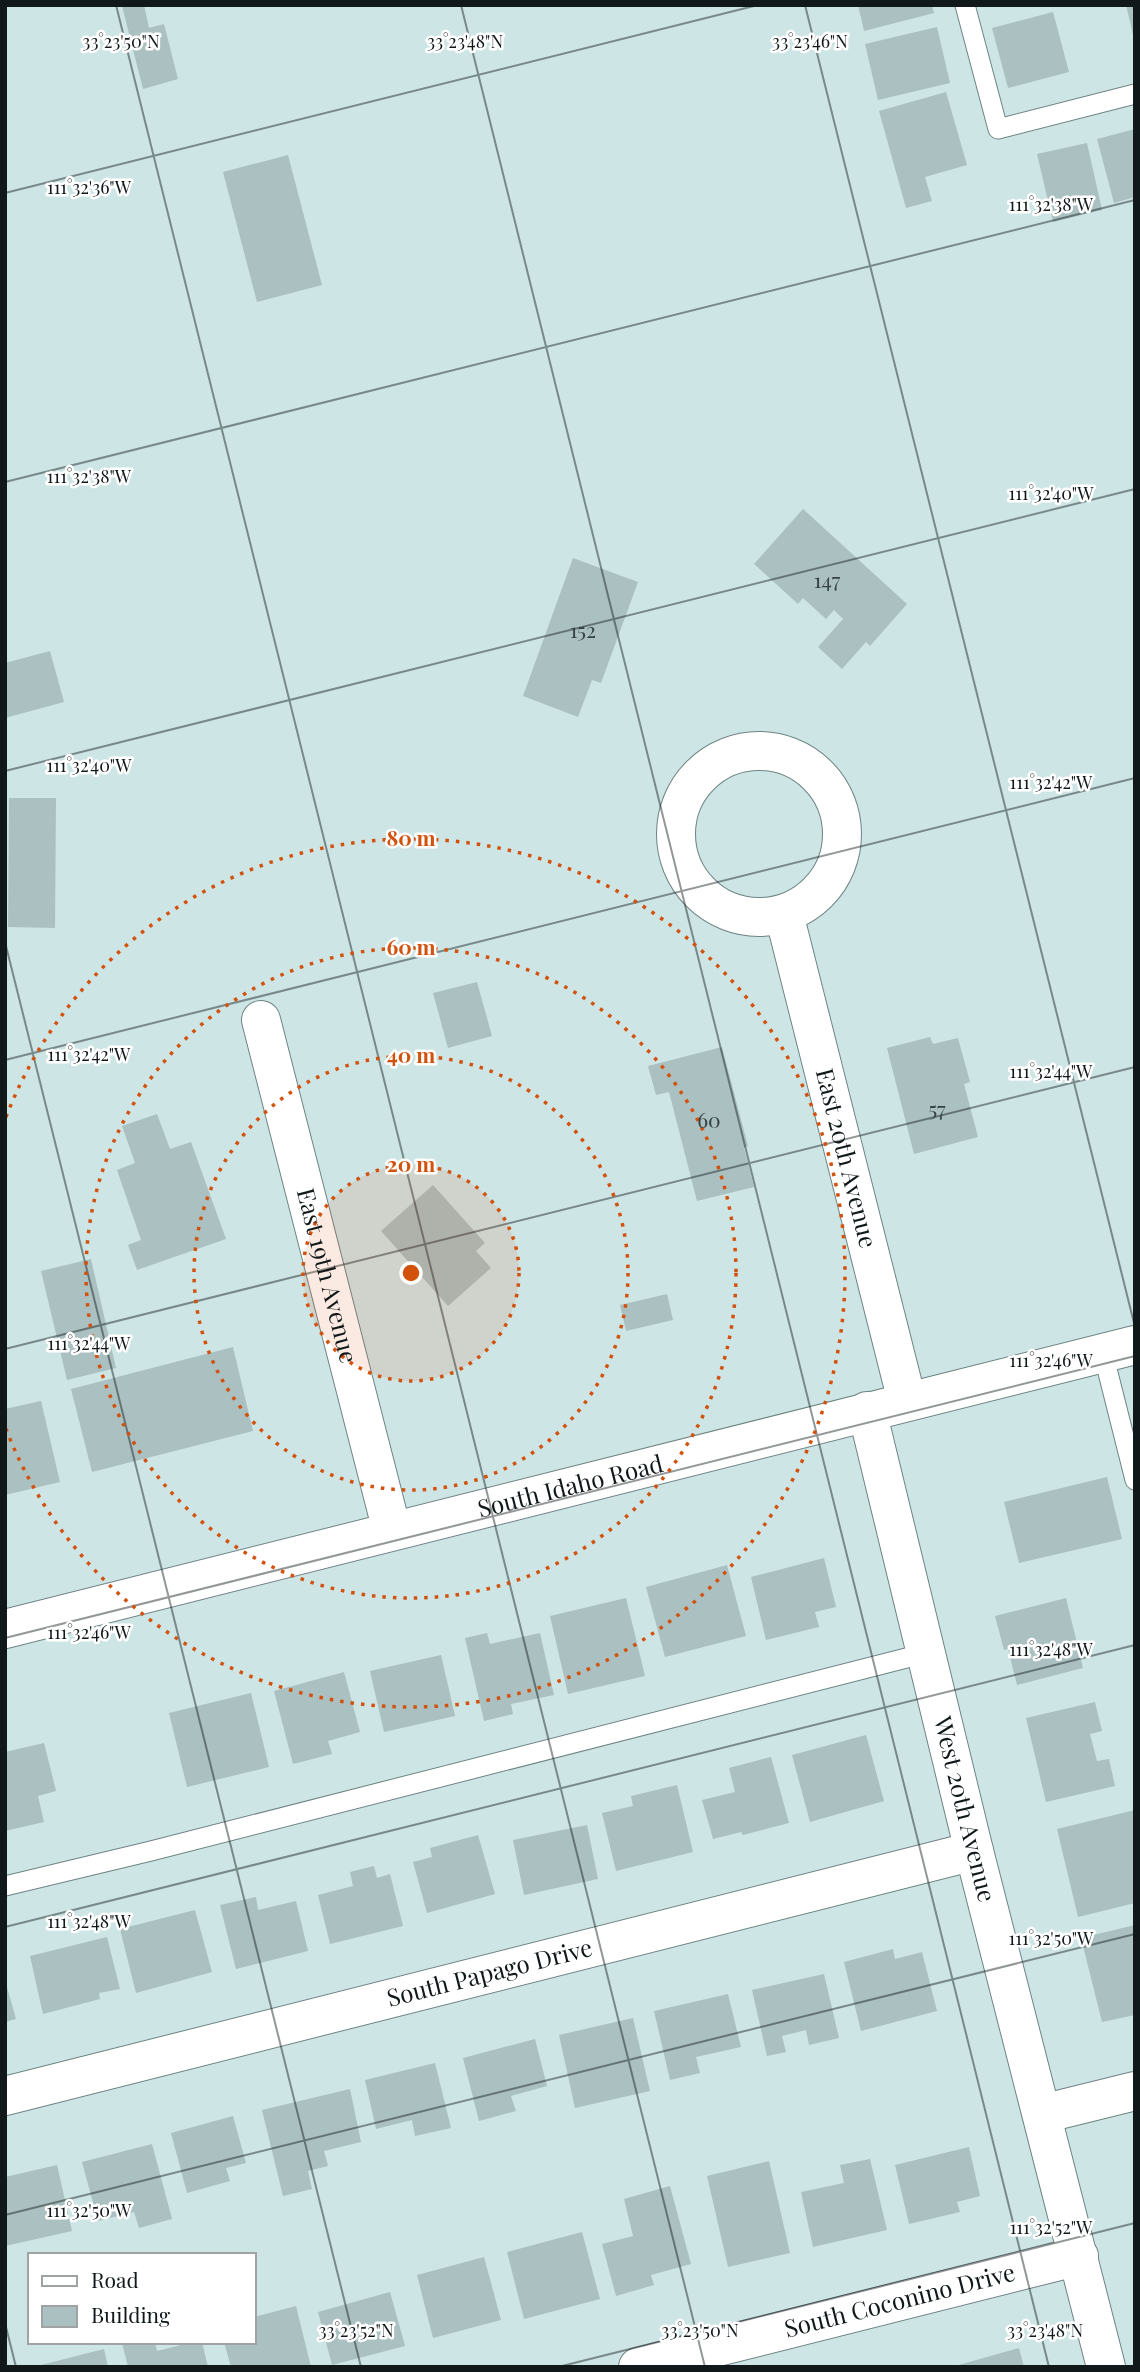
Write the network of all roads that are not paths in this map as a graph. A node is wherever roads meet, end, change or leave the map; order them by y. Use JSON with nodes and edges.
{"nodes":[{"id":1,"x":965,"y":5,"type":"edge"},
{"id":2,"x":1135,"y":94,"type":"edge"},
{"id":3,"x":785,"y":914,"type":"junction"},
{"id":4,"x":261,"y":1020,"type":"dead end"},
{"id":5,"x":1119,"y":1349,"type":"edge"},
{"id":6,"x":906,"y":1401,"type":"junction"},
{"id":7,"x":867,"y":1411,"type":"junction"},
{"id":8,"x":1135,"y":1480,"type":"edge"},
{"id":9,"x":392,"y":1531,"type":"junction"},
{"id":10,"x":5,"y":1629,"type":"edge"},
{"id":11,"x":926,"y":1653,"type":"junction"},
{"id":12,"x":974,"y":1851,"type":"junction"},
{"id":13,"x":5,"y":1886,"type":"edge"},
{"id":14,"x":1135,"y":2091,"type":"edge"},
{"id":15,"x":5,"y":2096,"type":"edge"},
{"id":16,"x":1042,"y":2115,"type":"junction"},
{"id":17,"x":1079,"y":2256,"type":"junction"},
{"id":18,"x":638,"y":2367,"type":"edge"},
{"id":19,"x":1106,"y":2367,"type":"edge"}],
"edges":[{"from":1,"to":2,"type":"lane"},
{"from":3,"to":3,"type":"street"},
{"from":3,"to":6,"type":"street","name":"East 20th Avenue"},
{"from":4,"to":9,"type":"street","name":"East 19th Avenue"},
{"from":5,"to":6,"type":"street","name":"South Idaho Road"},
{"from":5,"to":8,"type":"lane"},
{"from":6,"to":7,"type":"street","name":"South Idaho Road"},
{"from":7,"to":9,"type":"street","name":"South Idaho Road"},
{"from":7,"to":11,"type":"street","name":"West 20th Avenue"},
{"from":9,"to":10,"type":"street","name":"South Idaho Road"},
{"from":11,"to":12,"type":"street","name":"West 20th Avenue"},
{"from":11,"to":13,"type":"lane"},
{"from":12,"to":15,"type":"street","name":"South Papago Drive"},
{"from":12,"to":16,"type":"street","name":"West 20th Avenue"},
{"from":14,"to":16,"type":"street"},
{"from":16,"to":17,"type":"street","name":"West 20th Avenue"},
{"from":17,"to":18,"type":"street","name":"South Coconino Drive"},
{"from":17,"to":19,"type":"street","name":"West 20th Avenue"}]}
